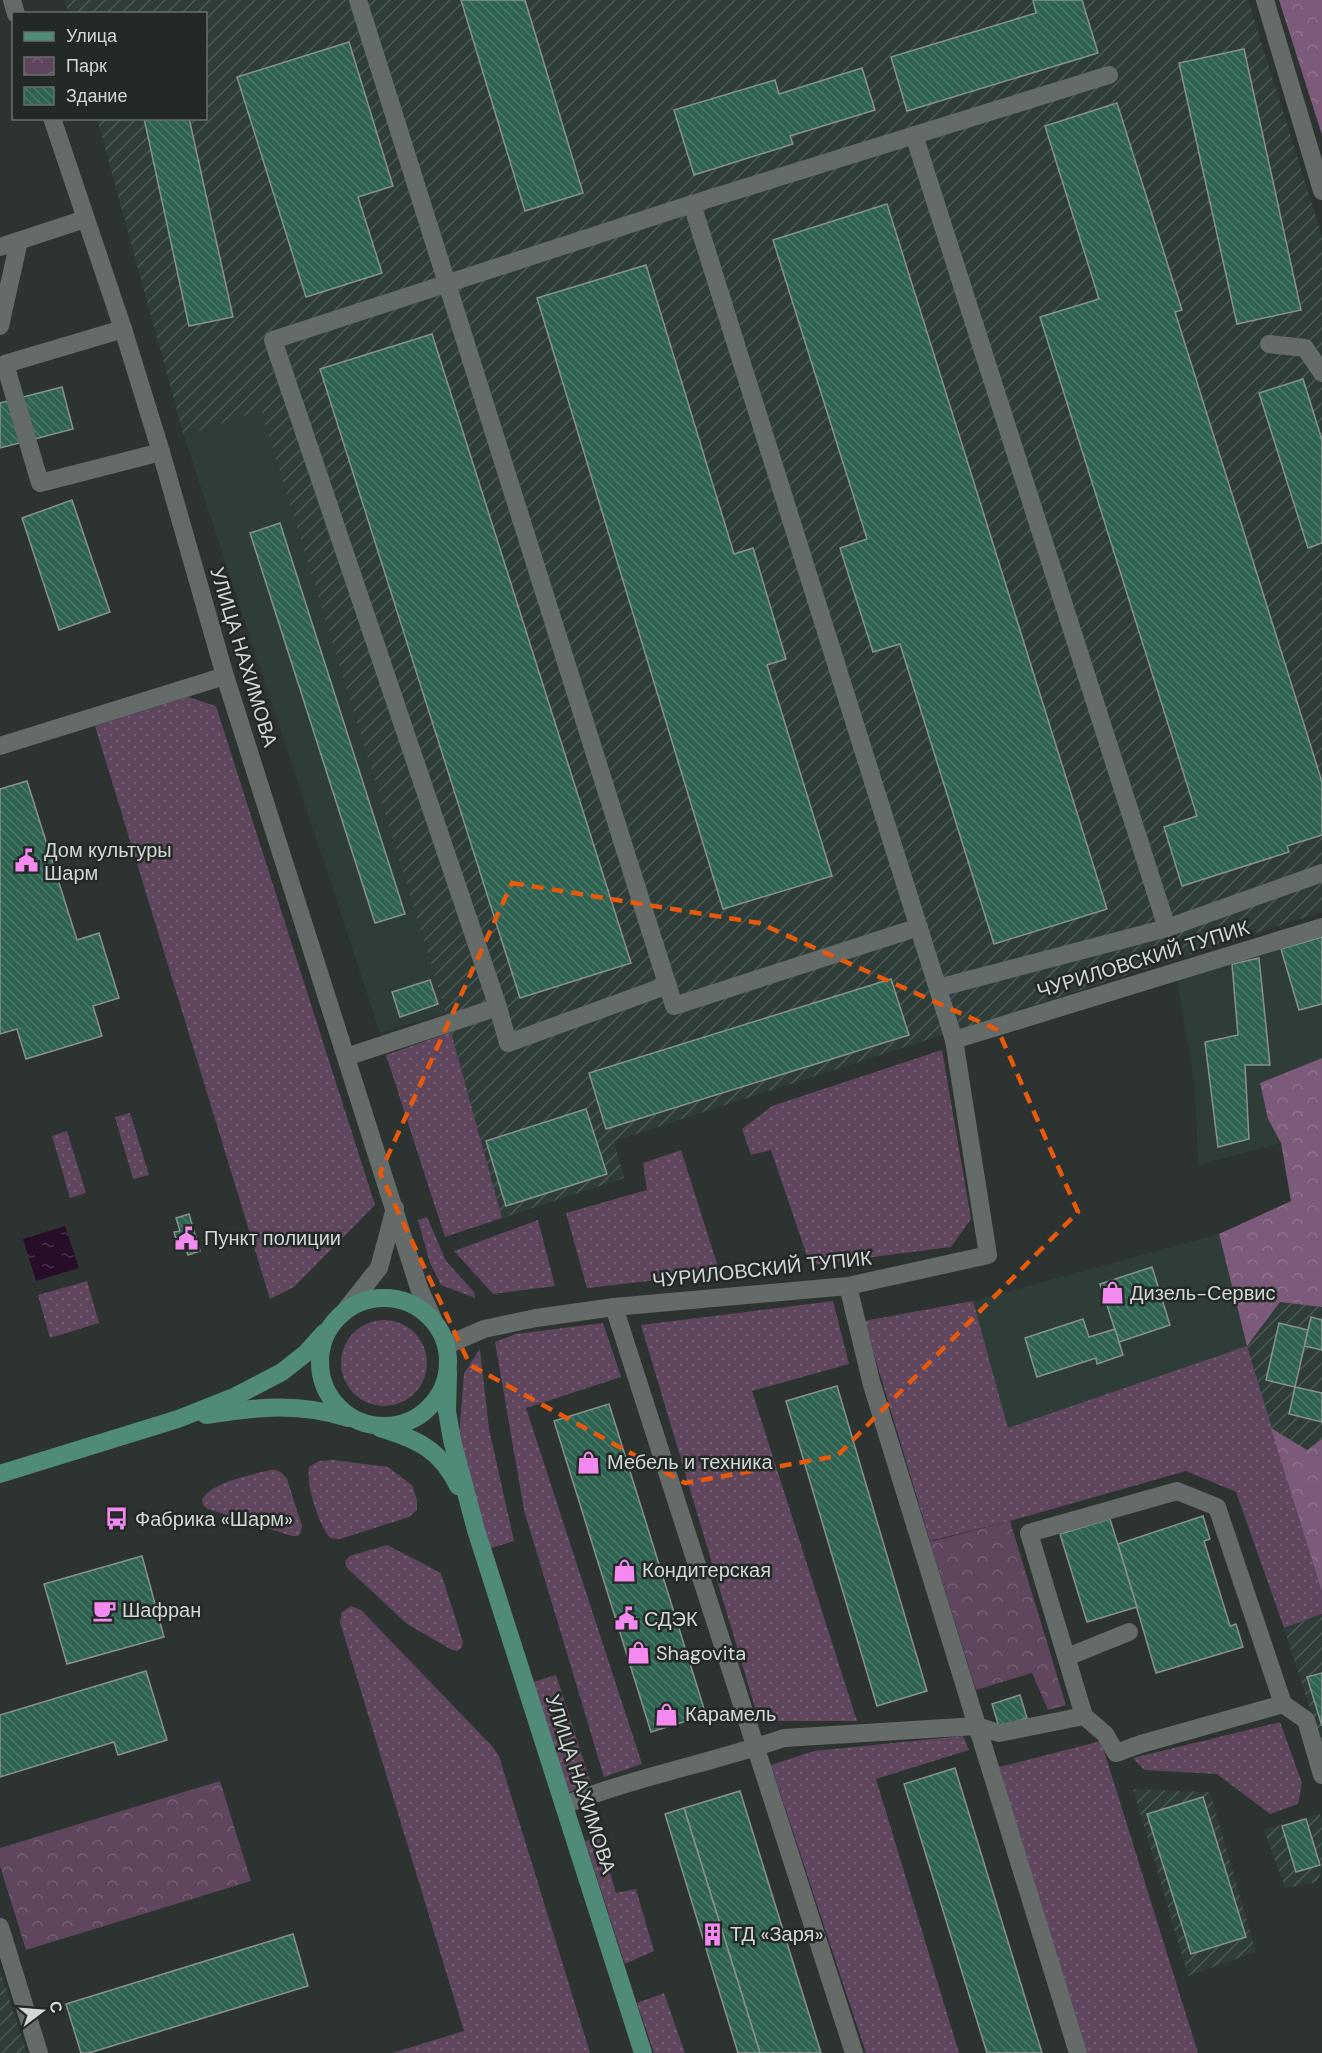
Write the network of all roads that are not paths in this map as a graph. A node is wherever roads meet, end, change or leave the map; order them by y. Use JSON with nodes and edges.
{"nodes":[{"id":1,"x":358,"y":0,"type":"edge"},
{"id":2,"x":1265,"y":0,"type":"edge"},
{"id":3,"x":1109,"y":75,"type":"dead end"},
{"id":4,"x":53,"y":120,"type":"edge"},
{"id":5,"x":914,"y":135,"type":"junction"},
{"id":6,"x":1322,"y":191,"type":"edge"},
{"id":7,"x":692,"y":204,"type":"junction"},
{"id":8,"x":85,"y":219,"type":"junction"},
{"id":9,"x":19,"y":241,"type":"junction"},
{"id":10,"x":0,"y":247,"type":"edge"},
{"id":11,"x":447,"y":283,"type":"junction"},
{"id":12,"x":0,"y":326,"type":"edge"},
{"id":13,"x":123,"y":329,"type":"junction"},
{"id":14,"x":1269,"y":344,"type":"dead end"},
{"id":15,"x":2,"y":359,"type":"edge"},
{"id":16,"x":1322,"y":373,"type":"edge"},
{"id":17,"x":161,"y":452,"type":"junction"},
{"id":18,"x":225,"y":676,"type":"junction"},
{"id":19,"x":0,"y":746,"type":"edge"},
{"id":20,"x":1322,"y":873,"type":"edge"},
{"id":21,"x":919,"y":927,"type":"junction"},
{"id":22,"x":1322,"y":927,"type":"edge"},
{"id":23,"x":1167,"y":928,"type":"junction"},
{"id":24,"x":668,"y":986,"type":"junction"},
{"id":25,"x":938,"y":988,"type":"junction"},
{"id":26,"x":498,"y":1006,"type":"junction"},
{"id":27,"x":954,"y":1040,"type":"junction"},
{"id":28,"x":346,"y":1057,"type":"junction"},
{"id":29,"x":395,"y":1208,"type":"junction"},
{"id":30,"x":848,"y":1286,"type":"junction"},
{"id":31,"x":615,"y":1307,"type":"junction"},
{"id":32,"x":340,"y":1315,"type":"junction"},
{"id":33,"x":433,"y":1318,"type":"junction"},
{"id":34,"x":447,"y":1345,"type":"junction"},
{"id":35,"x":448,"y":1373,"type":"junction"},
{"id":36,"x":178,"y":1419,"type":"junction"},
{"id":37,"x":355,"y":1420,"type":"junction"},
{"id":38,"x":373,"y":1426,"type":"junction"},
{"id":39,"x":0,"y":1474,"type":"edge"},
{"id":40,"x":476,"y":1530,"type":"junction"},
{"id":41,"x":1129,"y":1632,"type":"dead end"},
{"id":42,"x":1067,"y":1657,"type":"junction"},
{"id":43,"x":1283,"y":1704,"type":"junction"},
{"id":44,"x":1084,"y":1716,"type":"junction"},
{"id":45,"x":977,"y":1726,"type":"junction"},
{"id":46,"x":754,"y":1748,"type":"junction"},
{"id":47,"x":1322,"y":1775,"type":"edge"},
{"id":48,"x":564,"y":1805,"type":"junction"},
{"id":49,"x":0,"y":1927,"type":"edge"},
{"id":50,"x":39,"y":2053,"type":"edge"},
{"id":51,"x":643,"y":2053,"type":"edge"},
{"id":52,"x":854,"y":2053,"type":"edge"},
{"id":53,"x":1078,"y":2053,"type":"edge"}],
"edges":[{"from":1,"to":11,"type":"street"},
{"from":2,"to":6,"type":"street"},
{"from":3,"to":5,"type":"street"},
{"from":4,"to":8,"type":"street","name":"УЛИЦА НАХИМОВА"},
{"from":5,"to":7,"type":"street"},
{"from":5,"to":23,"type":"street"},
{"from":7,"to":11,"type":"street"},
{"from":7,"to":21,"type":"street"},
{"from":8,"to":9,"type":"street"},
{"from":8,"to":13,"type":"street","name":"УЛИЦА НАХИМОВА"},
{"from":9,"to":10,"type":"street"},
{"from":9,"to":12,"type":"street"},
{"from":11,"to":24,"type":"street"},
{"from":11,"to":26,"type":"street"},
{"from":13,"to":15,"type":"street"},
{"from":13,"to":17,"type":"street","name":"УЛИЦА НАХИМОВА"},
{"from":14,"to":16,"type":"street"},
{"from":15,"to":17,"type":"street"},
{"from":17,"to":18,"type":"street","name":"УЛИЦА НАХИМОВА"},
{"from":18,"to":19,"type":"street"},
{"from":18,"to":28,"type":"street","name":"УЛИЦА НАХИМОВА"},
{"from":20,"to":23,"type":"street"},
{"from":21,"to":24,"type":"street"},
{"from":21,"to":25,"type":"street"},
{"from":22,"to":27,"type":"street","name":"ЧУРИЛОВСКИЙ ТУПИК"},
{"from":23,"to":25,"type":"street"},
{"from":24,"to":26,"type":"street"},
{"from":25,"to":27,"type":"street"},
{"from":26,"to":28,"type":"street"},
{"from":27,"to":30,"type":"street","name":"ЧУРИЛОВСКИЙ ТУПИК"},
{"from":28,"to":29,"type":"street","name":"УЛИЦА НАХИМОВА"},
{"from":29,"to":32,"type":"street"},
{"from":29,"to":33,"type":"street","name":"УЛИЦА НАХИМОВА"},
{"from":30,"to":31,"type":"street","name":"ЧУРИЛОВСКИЙ ТУПИК"},
{"from":30,"to":45,"type":"street"},
{"from":31,"to":34,"type":"street","name":"ЧУРИЛОВСКИЙ ТУПИК"},
{"from":31,"to":46,"type":"street"},
{"from":32,"to":33,"type":"main road"},
{"from":32,"to":36,"type":"main road"},
{"from":32,"to":37,"type":"main road"},
{"from":33,"to":34,"type":"main road"},
{"from":34,"to":35,"type":"main road"},
{"from":35,"to":38,"type":"main road"},
{"from":35,"to":40,"type":"main road"},
{"from":36,"to":37,"type":"main road"},
{"from":36,"to":39,"type":"main road"},
{"from":37,"to":38,"type":"main road"},
{"from":38,"to":40,"type":"main road"},
{"from":40,"to":48,"type":"main road","name":"УЛИЦА НАХИМОВА"},
{"from":41,"to":42,"type":"street"},
{"from":42,"to":43,"type":"street"},
{"from":42,"to":44,"type":"street"},
{"from":43,"to":44,"type":"street"},
{"from":43,"to":47,"type":"street"},
{"from":44,"to":45,"type":"street"},
{"from":45,"to":46,"type":"street"},
{"from":45,"to":53,"type":"street"},
{"from":46,"to":48,"type":"street"},
{"from":46,"to":52,"type":"street"},
{"from":48,"to":51,"type":"main road","name":"УЛИЦА НАХИМОВА"},
{"from":49,"to":50,"type":"street"}]}
